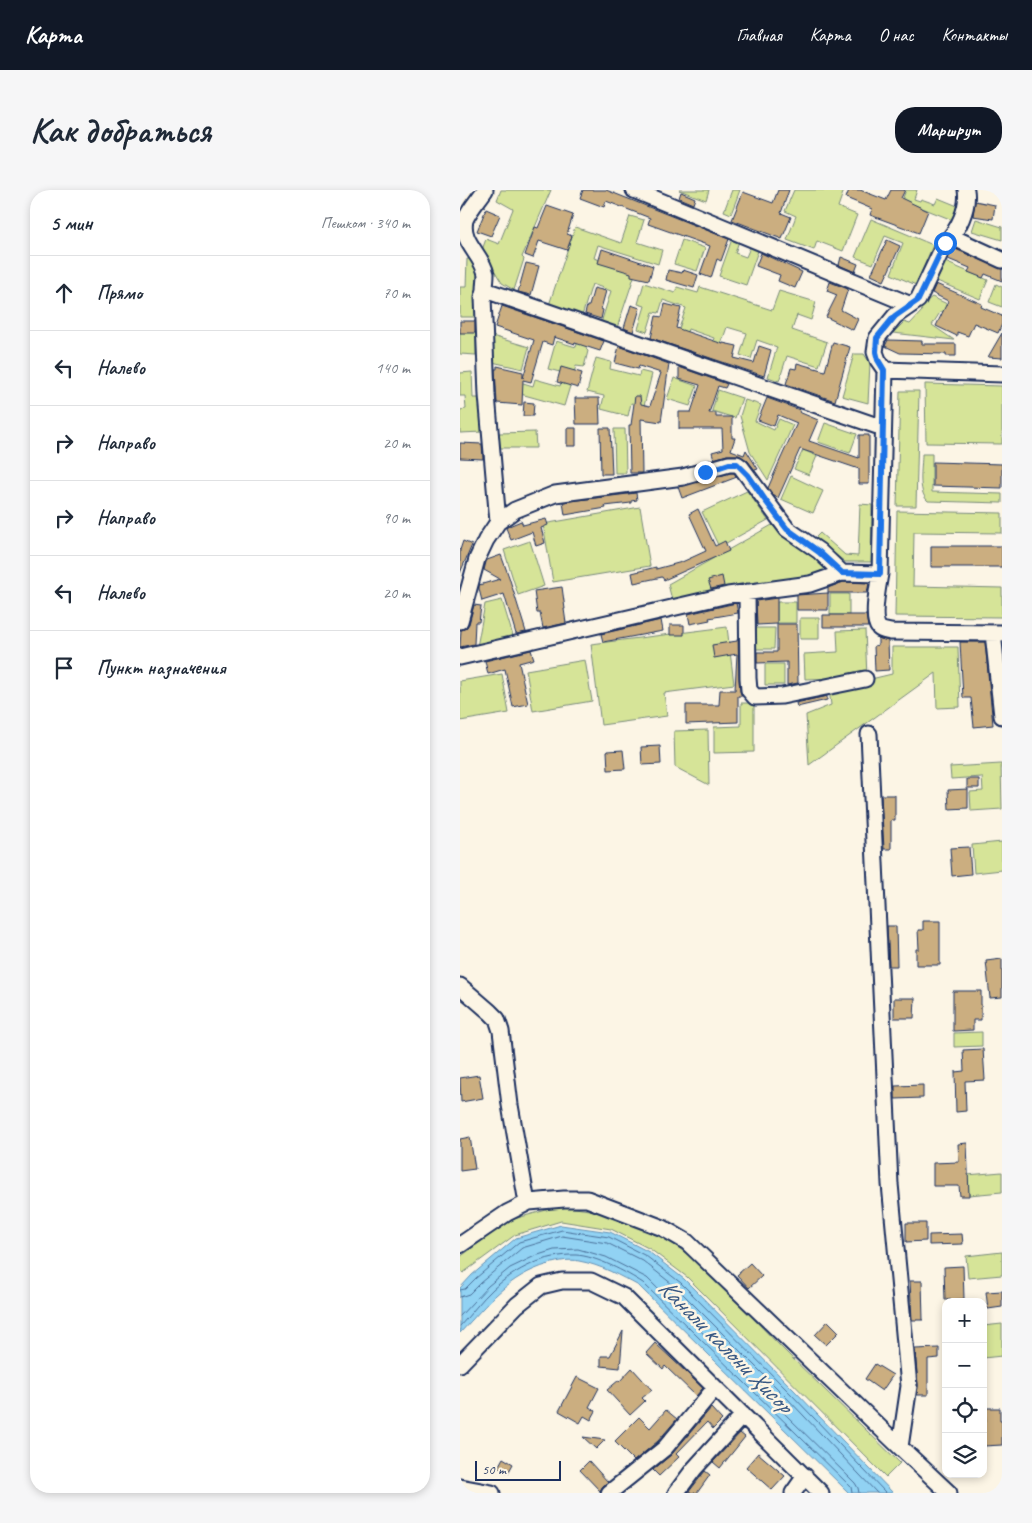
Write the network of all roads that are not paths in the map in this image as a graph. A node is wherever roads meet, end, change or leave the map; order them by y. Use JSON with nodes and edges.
{"nodes":[{"id":1,"x":484,"y":190,"type":"edge"},
{"id":2,"x":634,"y":190,"type":"edge"},
{"id":3,"x":966,"y":190,"type":"edge"},
{"id":4,"x":952,"y":237,"type":"junction"},
{"id":5,"x":1002,"y":260,"type":"edge"},
{"id":6,"x":485,"y":290,"type":"junction"},
{"id":7,"x":911,"y":304,"type":"junction"},
{"id":8,"x":884,"y":370,"type":"junction"},
{"id":9,"x":1002,"y":374,"type":"edge"},
{"id":10,"x":883,"y":428,"type":"junction"},
{"id":11,"x":498,"y":522,"type":"junction"},
{"id":12,"x":842,"y":573,"type":"junction"},
{"id":13,"x":880,"y":574,"type":"junction"},
{"id":14,"x":464,"y":591,"type":"edge"},
{"id":15,"x":747,"y":592,"type":"junction"},
{"id":16,"x":460,"y":621,"type":"edge"},
{"id":17,"x":998,"y":633,"type":"edge"},
{"id":18,"x":460,"y":657,"type":"edge"},
{"id":19,"x":865,"y":679,"type":"dead end"},
{"id":20,"x":1002,"y":716,"type":"edge"},
{"id":21,"x":868,"y":734,"type":"dead end"},
{"id":22,"x":460,"y":986,"type":"edge"},
{"id":23,"x":526,"y":1203,"type":"junction"},
{"id":24,"x":460,"y":1245,"type":"edge"},
{"id":25,"x":460,"y":1364,"type":"edge"},
{"id":26,"x":715,"y":1388,"type":"junction"},
{"id":27,"x":743,"y":1415,"type":"junction"},
{"id":28,"x":900,"y":1447,"type":"junction"},
{"id":29,"x":805,"y":1476,"type":"junction"},
{"id":30,"x":460,"y":1487,"type":"edge"},
{"id":31,"x":492,"y":1493,"type":"edge"},
{"id":32,"x":609,"y":1493,"type":"edge"},
{"id":33,"x":676,"y":1493,"type":"edge"},
{"id":34,"x":793,"y":1493,"type":"edge"},
{"id":35,"x":821,"y":1493,"type":"edge"},
{"id":36,"x":950,"y":1493,"type":"edge"}],
"edges":[{"from":1,"to":6,"type":"street"},
{"from":2,"to":7,"type":"street"},
{"from":3,"to":4,"type":"street"},
{"from":4,"to":5,"type":"street"},
{"from":4,"to":7,"type":"street"},
{"from":6,"to":10,"type":"street"},
{"from":6,"to":11,"type":"street"},
{"from":7,"to":8,"type":"street"},
{"from":8,"to":9,"type":"street"},
{"from":8,"to":10,"type":"street"},
{"from":10,"to":13,"type":"street"},
{"from":11,"to":12,"type":"street"},
{"from":11,"to":14,"type":"street"},
{"from":12,"to":13,"type":"street"},
{"from":12,"to":15,"type":"street"},
{"from":13,"to":17,"type":"street"},
{"from":14,"to":16,"type":"street"},
{"from":15,"to":18,"type":"street"},
{"from":15,"to":19,"type":"street"},
{"from":17,"to":20,"type":"street"},
{"from":21,"to":28,"type":"street"},
{"from":22,"to":23,"type":"street"},
{"from":23,"to":24,"type":"street"},
{"from":23,"to":28,"type":"street"},
{"from":25,"to":26,"type":"street"},
{"from":26,"to":27,"type":"street"},
{"from":26,"to":32,"type":"street"},
{"from":27,"to":29,"type":"street"},
{"from":27,"to":33,"type":"street"},
{"from":28,"to":36,"type":"street"},
{"from":29,"to":34,"type":"street"},
{"from":29,"to":35,"type":"street"},
{"from":30,"to":31,"type":"street"}]}
